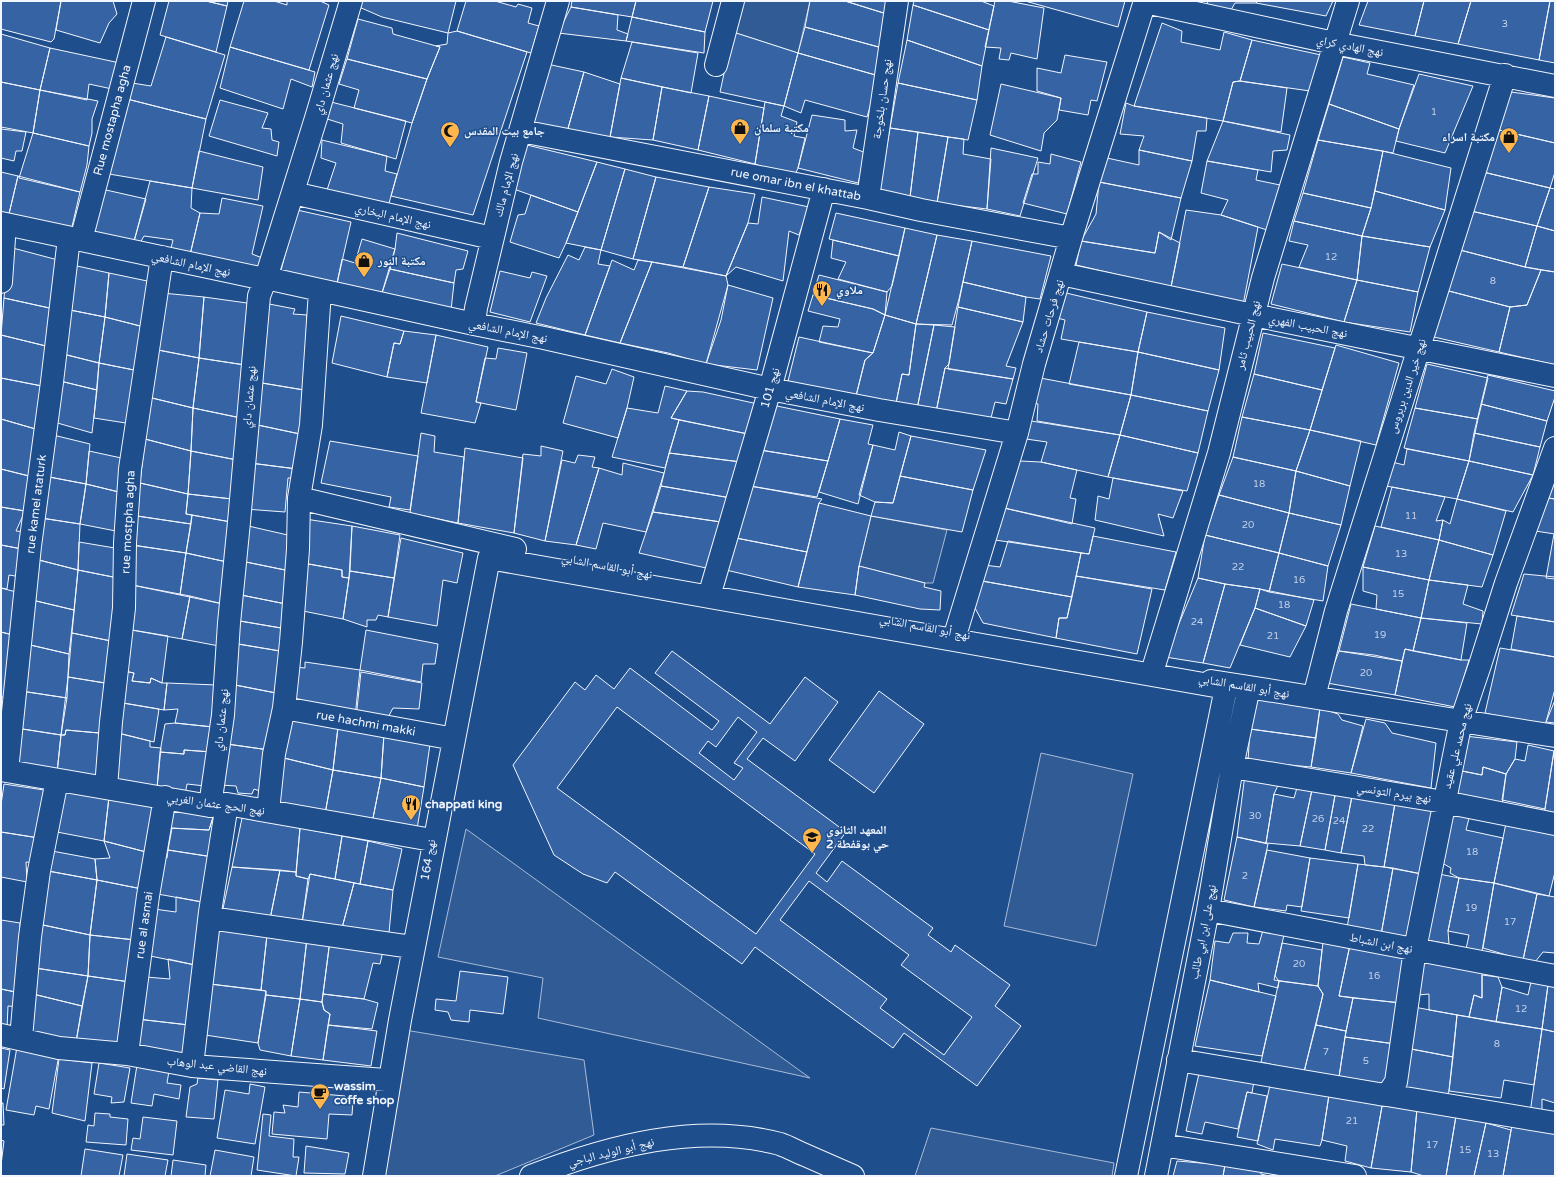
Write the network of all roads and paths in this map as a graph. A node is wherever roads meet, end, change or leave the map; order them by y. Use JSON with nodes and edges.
{"nodes":[{"id":1,"x":144,"y":1,"type":"edge"},
{"id":2,"x":351,"y":1,"type":"edge"},
{"id":3,"x":558,"y":1,"type":"edge"},
{"id":4,"x":733,"y":1,"type":"edge"},
{"id":5,"x":897,"y":1,"type":"edge"},
{"id":6,"x":1348,"y":1,"type":"edge"},
{"id":7,"x":1145,"y":2,"type":"edge"},
{"id":8,"x":1334,"y":43,"type":"junction"},
{"id":9,"x":716,"y":65,"type":"dead end"},
{"id":10,"x":1505,"y":76,"type":"junction"},
{"id":11,"x":1555,"y":86,"type":"edge"},
{"id":12,"x":521,"y":131,"type":"junction"},
{"id":13,"x":824,"y":189,"type":"junction"},
{"id":14,"x":293,"y":194,"type":"junction"},
{"id":15,"x":868,"y":198,"type":"junction"},
{"id":16,"x":3,"y":223,"type":"edge"},
{"id":17,"x":492,"y":238,"type":"junction"},
{"id":18,"x":1071,"y":238,"type":"junction"},
{"id":19,"x":75,"y":239,"type":"junction"},
{"id":20,"x":162,"y":257,"type":"junction"},
{"id":21,"x":1061,"y":274,"type":"junction"},
{"id":22,"x":266,"y":278,"type":"junction"},
{"id":23,"x":1,"y":282,"type":"edge"},
{"id":24,"x":320,"y":291,"type":"junction"},
{"id":25,"x":1253,"y":315,"type":"junction"},
{"id":26,"x":474,"y":324,"type":"junction"},
{"id":27,"x":1419,"y":348,"type":"junction"},
{"id":28,"x":1555,"y":376,"type":"edge"},
{"id":29,"x":770,"y":389,"type":"junction"},
{"id":30,"x":1017,"y":433,"type":"junction"},
{"id":31,"x":1555,"y":448,"type":"edge"},
{"id":32,"x":299,"y":498,"type":"junction"},
{"id":33,"x":489,"y":544,"type":"junction"},
{"id":34,"x":712,"y":586,"type":"junction"},
{"id":35,"x":956,"y":632,"type":"junction"},
{"id":36,"x":1153,"y":669,"type":"junction"},
{"id":37,"x":1249,"y":688,"type":"junction"},
{"id":38,"x":1314,"y":697,"type":"junction"},
{"id":39,"x":284,"y":708,"type":"junction"},
{"id":40,"x":1461,"y":721,"type":"junction"},
{"id":41,"x":1555,"y":736,"type":"edge"},
{"id":42,"x":449,"y":738,"type":"junction"},
{"id":43,"x":1232,"y":767,"type":"junction"},
{"id":44,"x":4,"y":770,"type":"edge"},
{"id":45,"x":57,"y":780,"type":"junction"},
{"id":46,"x":106,"y":788,"type":"junction"},
{"id":47,"x":165,"y":797,"type":"junction"},
{"id":48,"x":1444,"y":802,"type":"junction"},
{"id":49,"x":218,"y":805,"type":"junction"},
{"id":50,"x":268,"y":811,"type":"junction"},
{"id":51,"x":1555,"y":824,"type":"edge"},
{"id":52,"x":432,"y":840,"type":"junction"},
{"id":53,"x":1208,"y":910,"type":"junction"},
{"id":54,"x":210,"y":918,"type":"junction"},
{"id":55,"x":412,"y":947,"type":"junction"},
{"id":56,"x":1415,"y":949,"type":"junction"},
{"id":57,"x":1555,"y":976,"type":"edge"},
{"id":58,"x":11,"y":1036,"type":"edge"},
{"id":59,"x":127,"y":1054,"type":"junction"},
{"id":60,"x":1178,"y":1060,"type":"junction"},
{"id":61,"x":192,"y":1066,"type":"junction"},
{"id":62,"x":386,"y":1080,"type":"junction"},
{"id":63,"x":1387,"y":1095,"type":"junction"},
{"id":64,"x":1555,"y":1123,"type":"edge"},
{"id":65,"x":1162,"y":1145,"type":"junction"},
{"id":66,"x":368,"y":1176,"type":"edge"},
{"id":67,"x":374,"y":1176,"type":"edge"},
{"id":68,"x":531,"y":1176,"type":"edge"},
{"id":69,"x":853,"y":1176,"type":"edge"},
{"id":70,"x":1126,"y":1176,"type":"edge"},
{"id":71,"x":1156,"y":1176,"type":"edge"},
{"id":72,"x":1355,"y":1176,"type":"edge"}],
"edges":[{"from":1,"to":19,"type":"street","name":"Rue mostapha agha"},
{"from":2,"to":14,"type":"street","name":"نهج عثمان داي"},
{"from":3,"to":12,"type":"street","name":"نهج الإمام مالك"},
{"from":4,"to":9,"type":"street"},
{"from":5,"to":15,"type":"street","name":"نهج حسان بلخوجة"},
{"from":6,"to":8,"type":"street","name":"نهج الحبيب ثامر"},
{"from":7,"to":8,"type":"street","name":"نهج الهادي كراي"},
{"from":7,"to":18,"type":"street","name":"نهج فرحات حشاد"},
{"from":8,"to":10,"type":"street","name":"نهج الهادي كراي"},
{"from":8,"to":25,"type":"street","name":"نهج الحبيب ثامر"},
{"from":10,"to":11,"type":"street","name":"نهج الهادي كراي"},
{"from":10,"to":27,"type":"street","name":"نهج خير الدين بربروس"},
{"from":12,"to":13,"type":"street","name":"rue omar ibn el khattab"},
{"from":12,"to":17,"type":"street","name":"نهج الإمام مالك"},
{"from":13,"to":15,"type":"street","name":"rue omar ibn el khattab"},
{"from":13,"to":29,"type":"street","name":"نهج 101"},
{"from":14,"to":17,"type":"street","name":"نهج الإمام البخاري"},
{"from":14,"to":22,"type":"street","name":"نهج عثمان داي"},
{"from":15,"to":18,"type":"street","name":"rue omar ibn el khattab"},
{"from":16,"to":19,"type":"street","name":"نهج الإمام الشافعي"},
{"from":16,"to":23,"type":"street"},
{"from":17,"to":26,"type":"street","name":"نهج الإمام مالك"},
{"from":18,"to":21,"type":"street","name":"نهج فرحات حشاد"},
{"from":19,"to":20,"type":"street","name":"نهج الإمام الشافعي"},
{"from":19,"to":44,"type":"street","name":"rue kamel ataturk"},
{"from":20,"to":22,"type":"street","name":"نهج الإمام الشافعي"},
{"from":20,"to":46,"type":"street","name":"rue mostpha agha"},
{"from":21,"to":25,"type":"street","name":"نهج الحبيب الفهري"},
{"from":21,"to":30,"type":"street","name":"نهج فرحات حشاد"},
{"from":22,"to":24,"type":"street","name":"نهج الإمام الشافعي"},
{"from":22,"to":49,"type":"street","name":"نهج عثمان داي"},
{"from":24,"to":26,"type":"street","name":"نهج الإمام الشافعي"},
{"from":24,"to":32,"type":"street"},
{"from":25,"to":27,"type":"street","name":"نهج الحبيب الفهري"},
{"from":25,"to":36,"type":"street","name":"نهج الحبيب ثامر"},
{"from":26,"to":29,"type":"street","name":"نهج الإمام الشافعي"},
{"from":27,"to":28,"type":"street","name":"نهج الحبيب الفهري"},
{"from":27,"to":38,"type":"street","name":"نهج خير الدين بربروس"},
{"from":29,"to":30,"type":"street","name":"نهج الإمام الشافعي"},
{"from":29,"to":34,"type":"street","name":"نهج 101"},
{"from":30,"to":35,"type":"street","name":"نهج فرحات حشاد"},
{"from":31,"to":40,"type":"street","name":"نهج محمد علي عقيد"},
{"from":32,"to":33,"type":"street","name":"نهج أبو القاسم الشابي"},
{"from":32,"to":39,"type":"street"},
{"from":33,"to":34,"type":"street","name":"نهج أبو القاسم الشابي"},
{"from":33,"to":42,"type":"street","name":"نهج 164"},
{"from":34,"to":35,"type":"street","name":"نهج أبو القاسم الشابي"},
{"from":35,"to":36,"type":"street","name":"نهج أبو القاسم الشابي"},
{"from":36,"to":37,"type":"street","name":"نهج أبو القاسم الشابي"},
{"from":37,"to":38,"type":"street","name":"نهج أبو القاسم الشابي"},
{"from":37,"to":43,"type":"street","name":"نهج على ابن ابي طالب"},
{"from":38,"to":40,"type":"street","name":"نهج أبو القاسم الشابي"},
{"from":39,"to":42,"type":"street","name":"rue hachmi makki"},
{"from":39,"to":50,"type":"street"},
{"from":40,"to":41,"type":"street","name":"نهج أبو القاسم الشابي"},
{"from":40,"to":48,"type":"street","name":"نهج محمد علي عقيد"},
{"from":42,"to":52,"type":"street","name":"نهج 164"},
{"from":43,"to":48,"type":"street","name":"نهج بيرم التونسي"},
{"from":43,"to":53,"type":"street","name":"نهج على ابن ابي طالب"},
{"from":44,"to":45,"type":"street","name":"نهج الحج عثمان الغربي"},
{"from":45,"to":46,"type":"street","name":"نهج الحج عثمان الغربي"},
{"from":45,"to":58,"type":"street"},
{"from":46,"to":47,"type":"street","name":"نهج الحج عثمان الغربي"},
{"from":47,"to":49,"type":"street","name":"نهج الحج عثمان الغربي"},
{"from":47,"to":59,"type":"street","name":"rue al asmai"},
{"from":48,"to":51,"type":"street","name":"نهج بيرم التونسي"},
{"from":48,"to":56,"type":"street","name":"نهج محمد علي عقيد"},
{"from":49,"to":50,"type":"street","name":"نهج الحج عثمان الغربي"},
{"from":49,"to":54,"type":"street","name":"نهج عثمان داي"},
{"from":50,"to":52,"type":"street","name":"نهج الحج عثمان الغربي"},
{"from":52,"to":55,"type":"street","name":"نهج 164"},
{"from":53,"to":56,"type":"street","name":"نهج ابن الشباط"},
{"from":53,"to":60,"type":"street","name":"نهج على ابن ابي طالب"},
{"from":54,"to":55,"type":"street"},
{"from":54,"to":61,"type":"street","name":"نهج عثمان داي"},
{"from":55,"to":62,"type":"street","name":"نهج 164"},
{"from":56,"to":57,"type":"street","name":"نهج ابن الشباط"},
{"from":56,"to":63,"type":"street","name":"نهج محمد علي عقيد"},
{"from":58,"to":59,"type":"street","name":"نهج القاضي عبد الوهاب"},
{"from":59,"to":61,"type":"street","name":"نهج القاضي عبد الوهاب"},
{"from":60,"to":63,"type":"street"},
{"from":60,"to":65,"type":"street","name":"نهج على ابن ابي طالب"},
{"from":61,"to":62,"type":"street","name":"نهج القاضي عبد الوهاب"},
{"from":62,"to":66,"type":"street","name":"نهج 164"},
{"from":63,"to":64,"type":"street"},
{"from":65,"to":71,"type":"street","name":"نهج على ابن ابي طالب"},
{"from":65,"to":72,"type":"street"},
{"from":67,"to":70,"type":"street"},
{"from":68,"to":69,"type":"street","name":"نهج أبو الوليد الباجي"}]}
